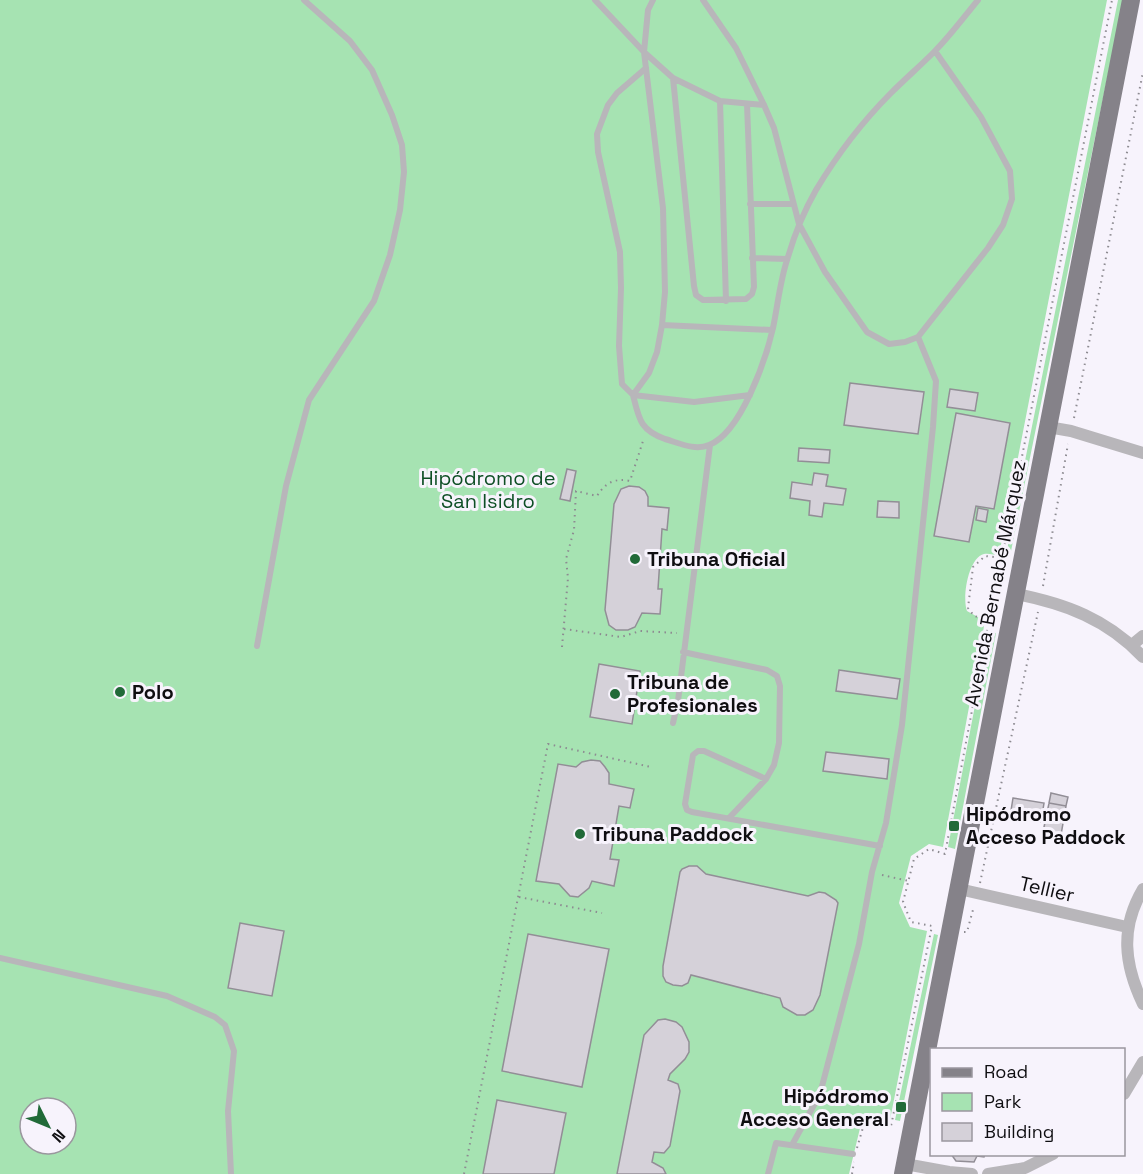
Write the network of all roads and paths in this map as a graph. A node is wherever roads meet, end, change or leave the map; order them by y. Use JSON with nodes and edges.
{"nodes":[{"id":1,"x":304,"y":0,"type":"edge"},
{"id":2,"x":595,"y":0,"type":"edge"},
{"id":3,"x":653,"y":0,"type":"edge"},
{"id":4,"x":703,"y":0,"type":"edge"},
{"id":5,"x":978,"y":0,"type":"edge"},
{"id":6,"x":1112,"y":0,"type":"edge"},
{"id":7,"x":1131,"y":0,"type":"edge"},
{"id":8,"x":935,"y":51,"type":"junction"},
{"id":9,"x":644,"y":52,"type":"junction"},
{"id":10,"x":646,"y":68,"type":"junction"},
{"id":11,"x":1143,"y":72,"type":"edge"},
{"id":12,"x":673,"y":78,"type":"junction"},
{"id":13,"x":720,"y":101,"type":"junction"},
{"id":14,"x":747,"y":104,"type":"junction"},
{"id":15,"x":764,"y":105,"type":"junction"},
{"id":16,"x":750,"y":204,"type":"junction"},
{"id":17,"x":792,"y":204,"type":"junction"},
{"id":18,"x":799,"y":224,"type":"junction"},
{"id":19,"x":752,"y":258,"type":"junction"},
{"id":20,"x":787,"y":259,"type":"junction"},
{"id":21,"x":726,"y":301,"type":"junction"},
{"id":22,"x":662,"y":325,"type":"junction"},
{"id":23,"x":772,"y":330,"type":"junction"},
{"id":24,"x":918,"y":337,"type":"junction"},
{"id":25,"x":633,"y":395,"type":"junction"},
{"id":26,"x":750,"y":395,"type":"junction"},
{"id":27,"x":1048,"y":427,"type":"junction"},
{"id":28,"x":646,"y":429,"type":"junction"},
{"id":29,"x":1071,"y":431,"type":"junction"},
{"id":30,"x":710,"y":445,"type":"junction"},
{"id":31,"x":1143,"y":453,"type":"edge"},
{"id":32,"x":1016,"y":594,"type":"junction"},
{"id":33,"x":1041,"y":599,"type":"junction"},
{"id":34,"x":564,"y":629,"type":"junction"},
{"id":35,"x":686,"y":633,"type":"junction"},
{"id":36,"x":1143,"y":636,"type":"edge"},
{"id":37,"x":1132,"y":645,"type":"junction"},
{"id":38,"x":257,"y":646,"type":"dead end"},
{"id":39,"x":562,"y":646,"type":"dead end"},
{"id":40,"x":683,"y":652,"type":"junction"},
{"id":41,"x":1143,"y":657,"type":"edge"},
{"id":42,"x":673,"y":723,"type":"dead end"},
{"id":43,"x":651,"y":767,"type":"dead end"},
{"id":44,"x":766,"y":779,"type":"junction"},
{"id":45,"x":729,"y":818,"type":"junction"},
{"id":46,"x":879,"y":846,"type":"junction"},
{"id":47,"x":872,"y":872,"type":"junction"},
{"id":48,"x":909,"y":881,"type":"junction"},
{"id":49,"x":959,"y":889,"type":"junction"},
{"id":50,"x":1143,"y":889,"type":"edge"},
{"id":51,"x":978,"y":893,"type":"junction"},
{"id":52,"x":519,"y":897,"type":"junction"},
{"id":53,"x":602,"y":913,"type":"dead end"},
{"id":54,"x":1127,"y":927,"type":"junction"},
{"id":55,"x":951,"y":930,"type":"junction"},
{"id":56,"x":0,"y":958,"type":"edge"},
{"id":57,"x":1143,"y":1004,"type":"edge"},
{"id":58,"x":1143,"y":1062,"type":"edge"},
{"id":59,"x":1125,"y":1092,"type":"edge"},
{"id":60,"x":792,"y":1145,"type":"junction"},
{"id":61,"x":853,"y":1154,"type":"dead end"},
{"id":62,"x":1051,"y":1156,"type":"edge"},
{"id":63,"x":904,"y":1169,"type":"edge"},
{"id":64,"x":1027,"y":1171,"type":"edge"},
{"id":65,"x":231,"y":1174,"type":"edge"},
{"id":66,"x":464,"y":1174,"type":"edge"},
{"id":67,"x":768,"y":1174,"type":"edge"},
{"id":68,"x":852,"y":1174,"type":"edge"},
{"id":69,"x":972,"y":1174,"type":"edge"},
{"id":70,"x":988,"y":1174,"type":"edge"}],
"edges":[{"from":1,"to":38,"type":"lane"},
{"from":2,"to":9,"type":"lane"},
{"from":3,"to":9,"type":"lane"},
{"from":4,"to":15,"type":"lane"},
{"from":5,"to":8,"type":"lane"},
{"from":6,"to":48,"type":"path"},
{"from":7,"to":27,"type":"main road","name":"Avenida Bernabé Márquez"},
{"from":8,"to":18,"type":"lane"},
{"from":8,"to":24,"type":"lane"},
{"from":9,"to":10,"type":"lane"},
{"from":9,"to":12,"type":"lane"},
{"from":10,"to":22,"type":"lane"},
{"from":10,"to":25,"type":"lane"},
{"from":11,"to":29,"type":"path"},
{"from":12,"to":13,"type":"lane"},
{"from":12,"to":21,"type":"lane"},
{"from":13,"to":14,"type":"lane"},
{"from":13,"to":21,"type":"lane"},
{"from":14,"to":15,"type":"lane"},
{"from":14,"to":16,"type":"lane"},
{"from":15,"to":17,"type":"lane"},
{"from":16,"to":17,"type":"lane"},
{"from":16,"to":19,"type":"lane"},
{"from":17,"to":18,"type":"lane"},
{"from":18,"to":20,"type":"lane"},
{"from":18,"to":24,"type":"lane"},
{"from":19,"to":20,"type":"lane"},
{"from":19,"to":21,"type":"lane"},
{"from":20,"to":23,"type":"lane"},
{"from":22,"to":23,"type":"lane"},
{"from":22,"to":25,"type":"lane"},
{"from":23,"to":26,"type":"lane"},
{"from":24,"to":46,"type":"lane"},
{"from":25,"to":26,"type":"lane"},
{"from":25,"to":28,"type":"lane"},
{"from":26,"to":30,"type":"lane"},
{"from":27,"to":29,"type":"street"},
{"from":27,"to":32,"type":"main road","name":"Avenida Bernabé Márquez"},
{"from":28,"to":30,"type":"lane"},
{"from":28,"to":34,"type":"path"},
{"from":29,"to":31,"type":"street"},
{"from":29,"to":33,"type":"path"},
{"from":30,"to":35,"type":"lane"},
{"from":32,"to":33,"type":"street"},
{"from":32,"to":49,"type":"main road","name":"Avenida Bernabé Márquez"},
{"from":33,"to":37,"type":"street"},
{"from":33,"to":51,"type":"path"},
{"from":34,"to":35,"type":"path"},
{"from":34,"to":39,"type":"path"},
{"from":35,"to":40,"type":"lane"},
{"from":36,"to":37,"type":"street"},
{"from":37,"to":41,"type":"street"},
{"from":40,"to":42,"type":"lane"},
{"from":40,"to":44,"type":"lane"},
{"from":43,"to":52,"type":"path"},
{"from":44,"to":45,"type":"lane"},
{"from":44,"to":45,"type":"lane"},
{"from":45,"to":46,"type":"lane"},
{"from":46,"to":47,"type":"lane"},
{"from":47,"to":48,"type":"path"},
{"from":47,"to":60,"type":"lane"},
{"from":48,"to":68,"type":"path"},
{"from":49,"to":51,"type":"street","name":"Tellier"},
{"from":49,"to":55,"type":"main road","name":"Avenida Bernabé Márquez"},
{"from":50,"to":54,"type":"street"},
{"from":51,"to":54,"type":"street","name":"Tellier"},
{"from":51,"to":55,"type":"path"},
{"from":52,"to":53,"type":"path"},
{"from":52,"to":66,"type":"path"},
{"from":54,"to":57,"type":"street"},
{"from":55,"to":63,"type":"main road","name":"Avenida Bernabé Márquez"},
{"from":56,"to":65,"type":"lane"},
{"from":58,"to":59,"type":"street"},
{"from":60,"to":61,"type":"lane"},
{"from":60,"to":67,"type":"lane"},
{"from":62,"to":64,"type":"street"},
{"from":63,"to":69,"type":"street"},
{"from":64,"to":70,"type":"street"}]}
